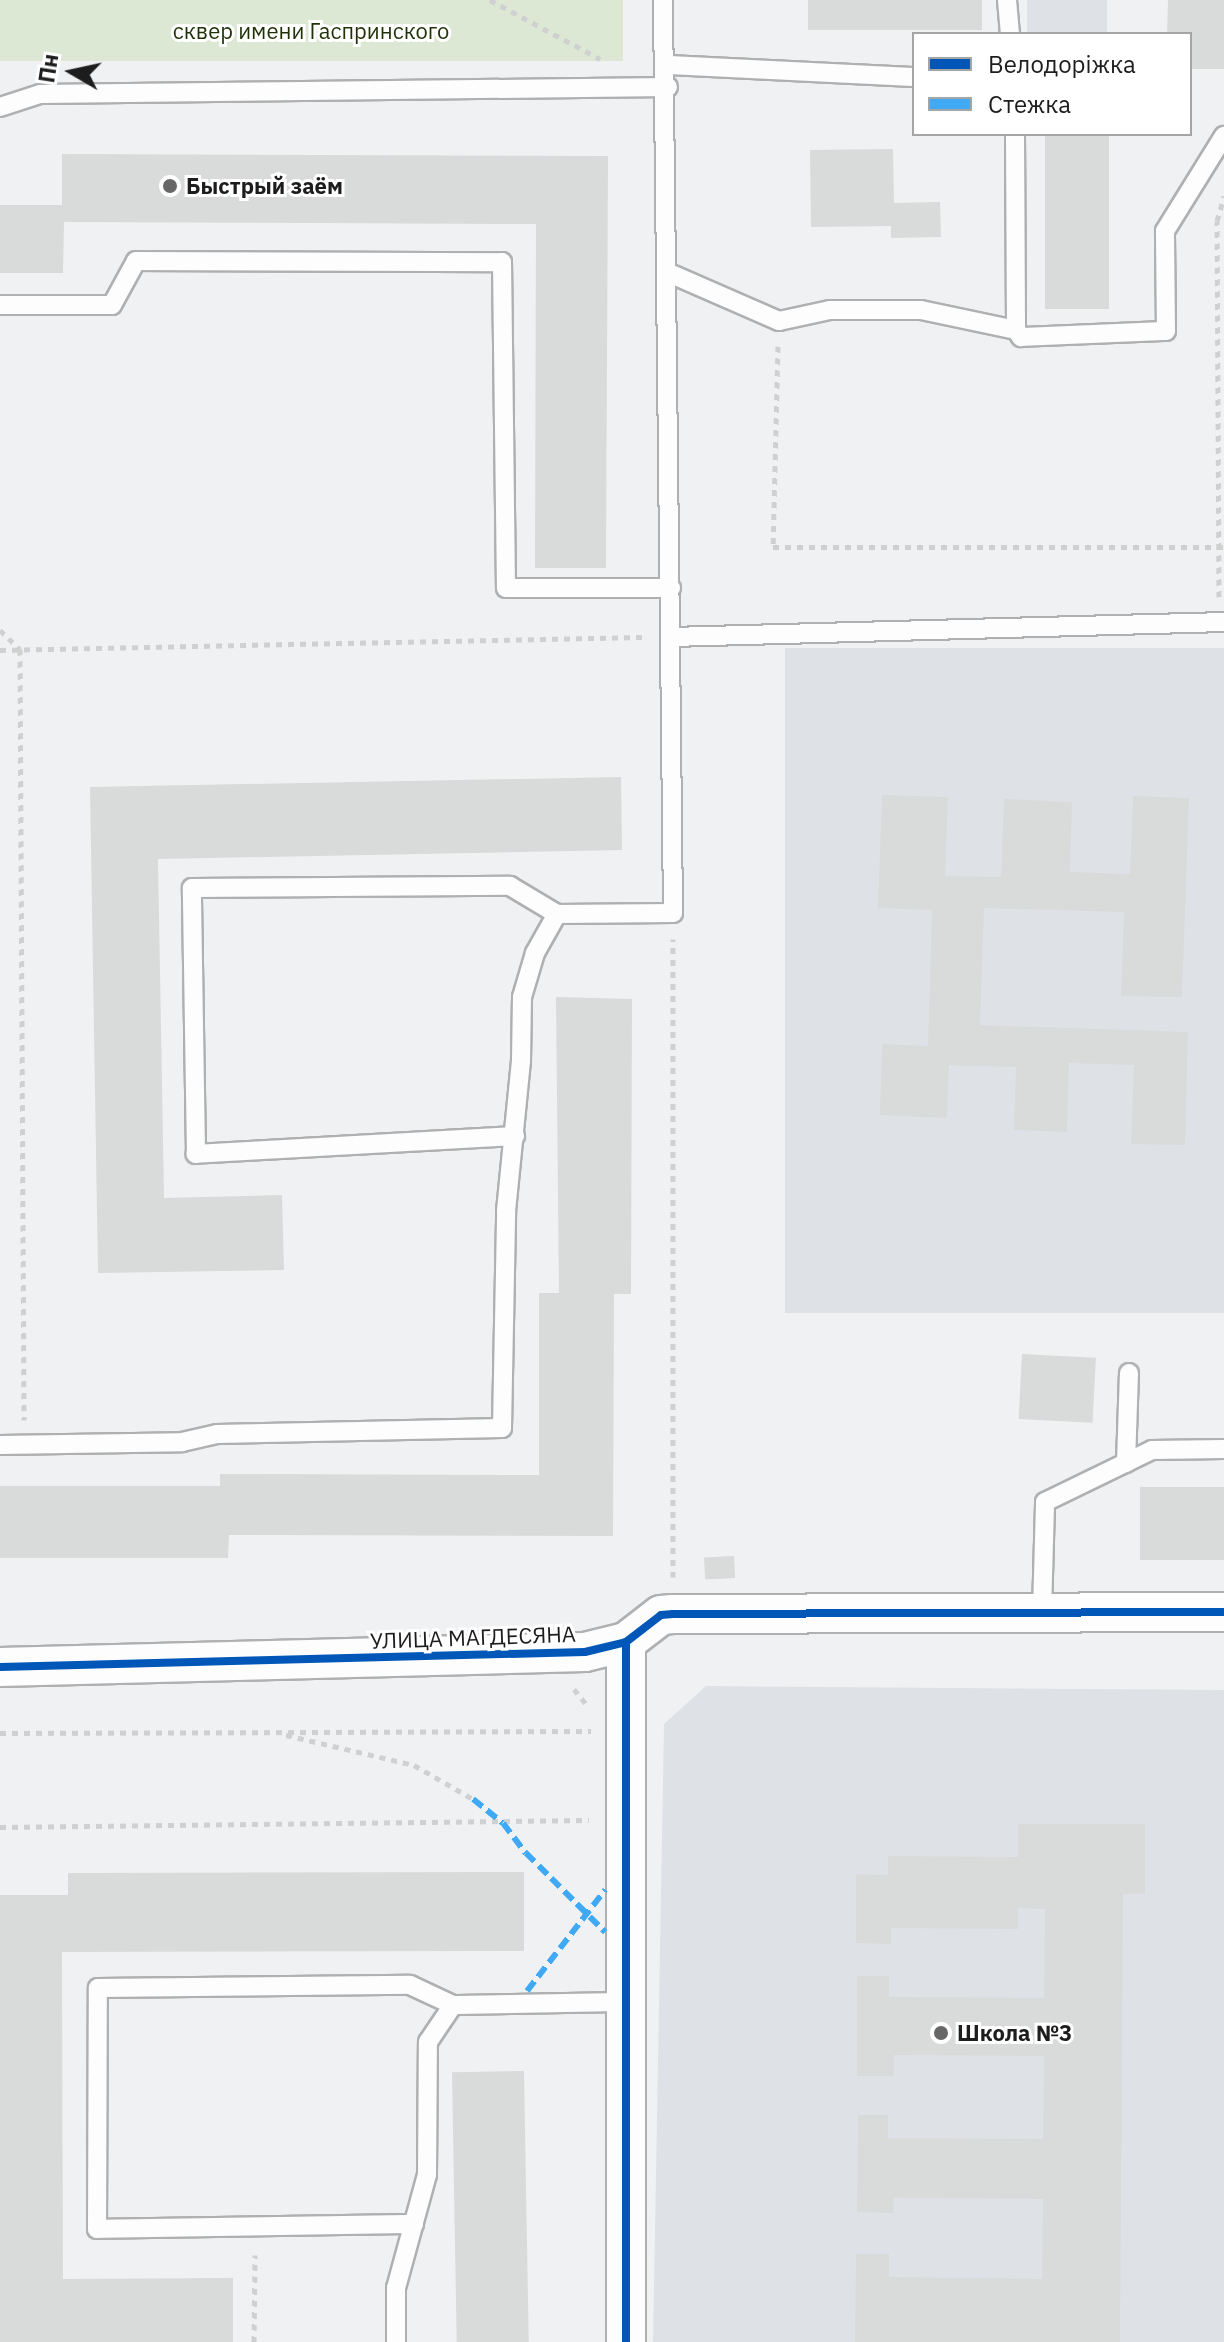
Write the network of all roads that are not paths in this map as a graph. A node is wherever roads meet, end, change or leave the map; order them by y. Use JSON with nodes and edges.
{"nodes":[{"id":1,"x":663,"y":0,"type":"edge"},
{"id":2,"x":1007,"y":0,"type":"edge"},
{"id":3,"x":1010,"y":32,"type":"edge"},
{"id":4,"x":668,"y":65,"type":"junction"},
{"id":5,"x":912,"y":77,"type":"edge"},
{"id":6,"x":668,"y":87,"type":"junction"},
{"id":7,"x":0,"y":107,"type":"edge"},
{"id":8,"x":1015,"y":136,"type":"edge"},
{"id":9,"x":1224,"y":136,"type":"edge"},
{"id":10,"x":669,"y":273,"type":"junction"},
{"id":11,"x":0,"y":305,"type":"edge"},
{"id":12,"x":1016,"y":330,"type":"junction"},
{"id":13,"x":671,"y":588,"type":"junction"},
{"id":14,"x":1222,"y":622,"type":"edge"},
{"id":15,"x":671,"y":637,"type":"junction"},
{"id":16,"x":557,"y":914,"type":"junction"},
{"id":17,"x":515,"y":1136,"type":"junction"},
{"id":18,"x":1129,"y":1373,"type":"dead end"},
{"id":19,"x":0,"y":1445,"type":"edge"},
{"id":20,"x":1224,"y":1449,"type":"edge"},
{"id":21,"x":1126,"y":1463,"type":"junction"},
{"id":22,"x":1042,"y":1612,"type":"junction"},
{"id":23,"x":1224,"y":1612,"type":"edge"},
{"id":24,"x":626,"y":1642,"type":"junction"},
{"id":25,"x":0,"y":1667,"type":"edge"},
{"id":26,"x":624,"y":2002,"type":"junction"},
{"id":27,"x":453,"y":2005,"type":"junction"},
{"id":28,"x":414,"y":2224,"type":"junction"},
{"id":29,"x":396,"y":2342,"type":"edge"},
{"id":30,"x":626,"y":2342,"type":"edge"}],
"edges":[{"from":1,"to":4,"type":"lane"},
{"from":2,"to":3,"type":"lane"},
{"from":4,"to":5,"type":"lane"},
{"from":4,"to":6,"type":"lane"},
{"from":6,"to":7,"type":"lane"},
{"from":6,"to":10,"type":"lane"},
{"from":8,"to":12,"type":"lane"},
{"from":9,"to":12,"type":"lane"},
{"from":10,"to":12,"type":"lane"},
{"from":10,"to":13,"type":"lane"},
{"from":11,"to":13,"type":"lane"},
{"from":13,"to":15,"type":"lane"},
{"from":14,"to":15,"type":"lane"},
{"from":15,"to":16,"type":"lane"},
{"from":16,"to":17,"type":"lane"},
{"from":16,"to":17,"type":"lane"},
{"from":17,"to":19,"type":"lane"},
{"from":18,"to":21,"type":"lane"},
{"from":20,"to":21,"type":"lane"},
{"from":21,"to":22,"type":"lane"},
{"from":22,"to":23,"type":"street","name":"УЛИЦА МАГДЕСЯНА"},
{"from":22,"to":24,"type":"street","name":"УЛИЦА МАГДЕСЯНА"},
{"from":24,"to":25,"type":"street","name":"УЛИЦА МАГДЕСЯНА"},
{"from":24,"to":26,"type":"street"},
{"from":26,"to":27,"type":"lane"},
{"from":26,"to":30,"type":"street"},
{"from":27,"to":28,"type":"lane"},
{"from":27,"to":28,"type":"lane"},
{"from":28,"to":29,"type":"lane"}]}
